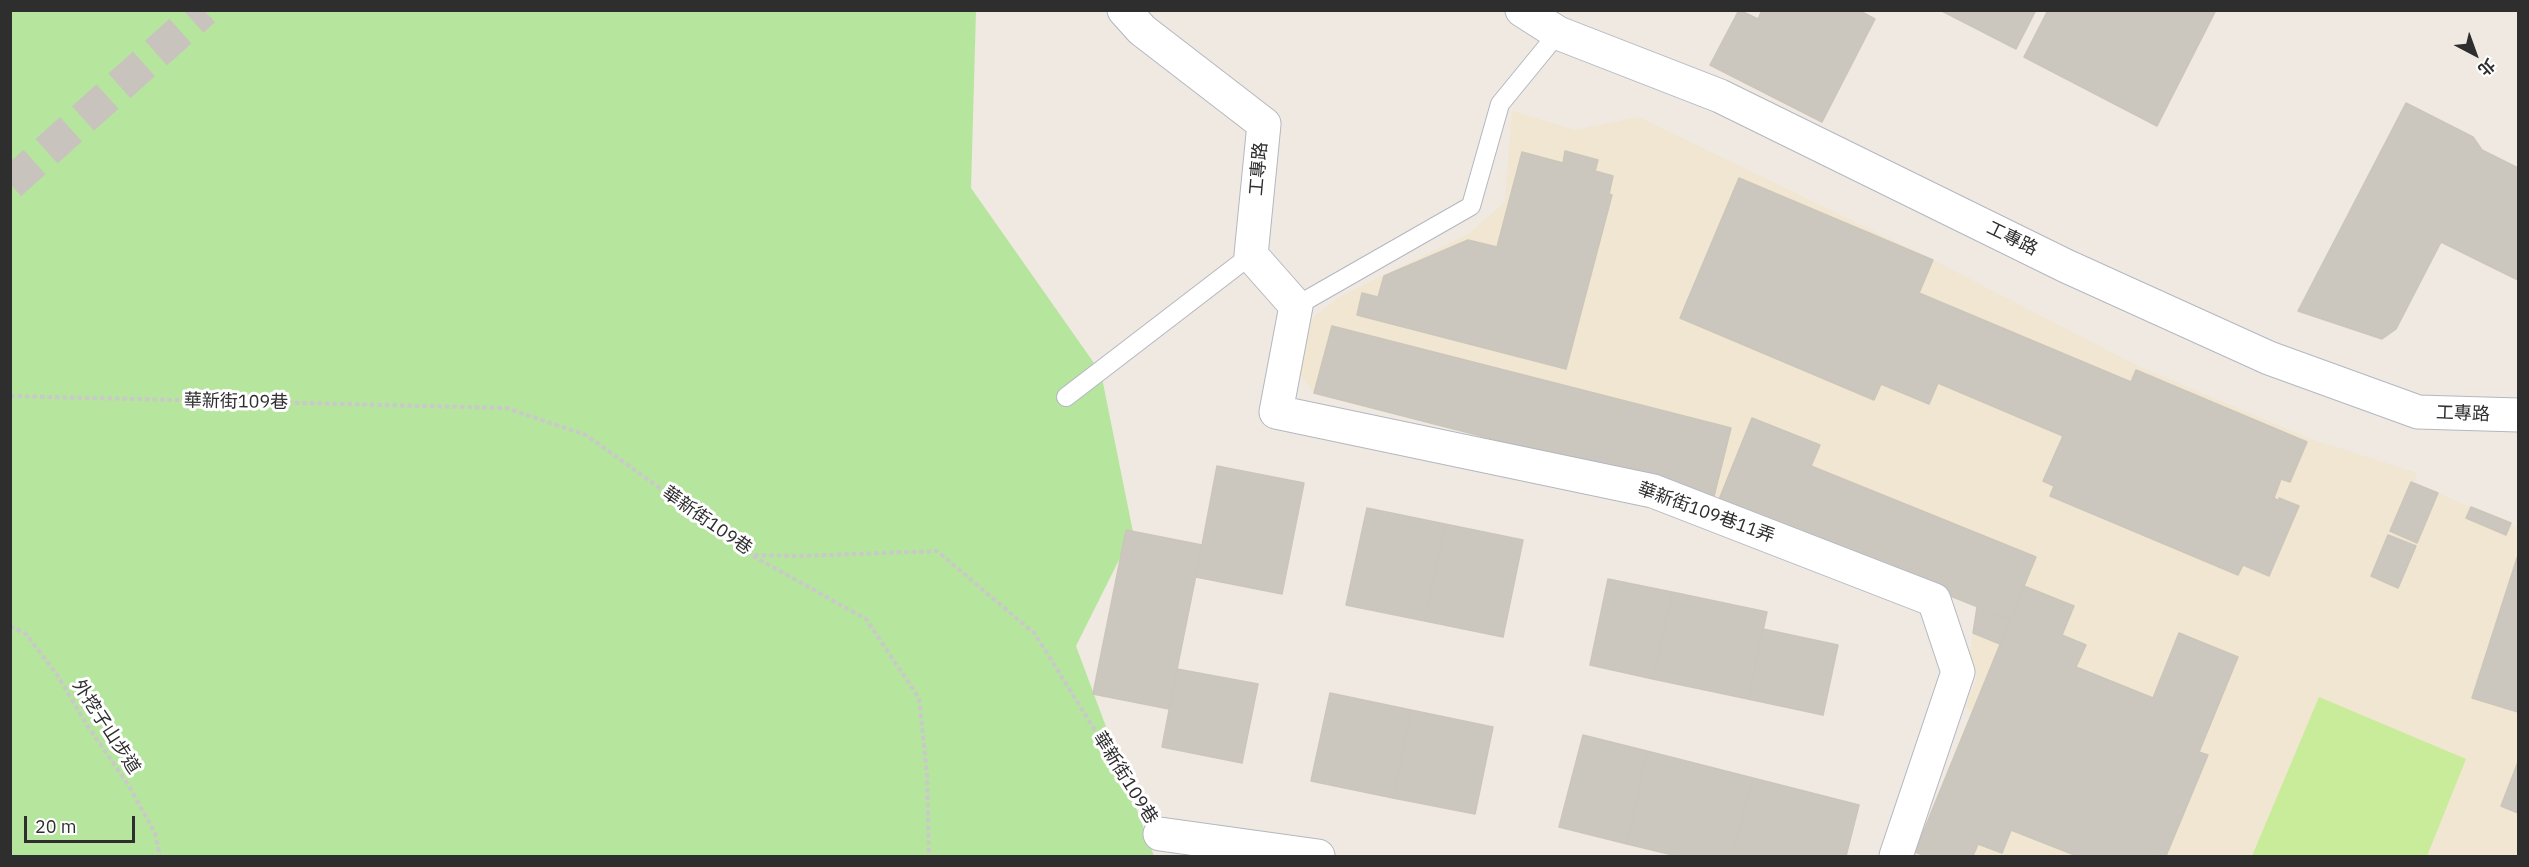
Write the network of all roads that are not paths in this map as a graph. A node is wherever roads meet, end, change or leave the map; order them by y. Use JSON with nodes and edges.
{"nodes":[{"id":1,"x":1124,"y":10,"type":"edge"},
{"id":2,"x":1522,"y":10,"type":"edge"},
{"id":3,"x":1558,"y":33,"type":"junction"},
{"id":4,"x":1251,"y":255,"type":"junction"},
{"id":5,"x":1296,"y":306,"type":"junction"},
{"id":6,"x":1066,"y":397,"type":"dead end"},
{"id":7,"x":2518,"y":415,"type":"edge"},
{"id":8,"x":1160,"y":834,"type":"road end"},
{"id":9,"x":1318,"y":856,"type":"edge"},
{"id":10,"x":1896,"y":856,"type":"edge"}],
"edges":[{"from":1,"to":4,"type":"street","name":"工專路"},
{"from":2,"to":3,"type":"street","name":"工專路"},
{"from":3,"to":5,"type":"lane"},
{"from":3,"to":7,"type":"street","name":"工專路"},
{"from":4,"to":5,"type":"street"},
{"from":4,"to":6,"type":"lane"},
{"from":5,"to":10,"type":"street","name":"華新街109巷11弄"},
{"from":8,"to":9,"type":"street","name":"華新街109巷"}]}
